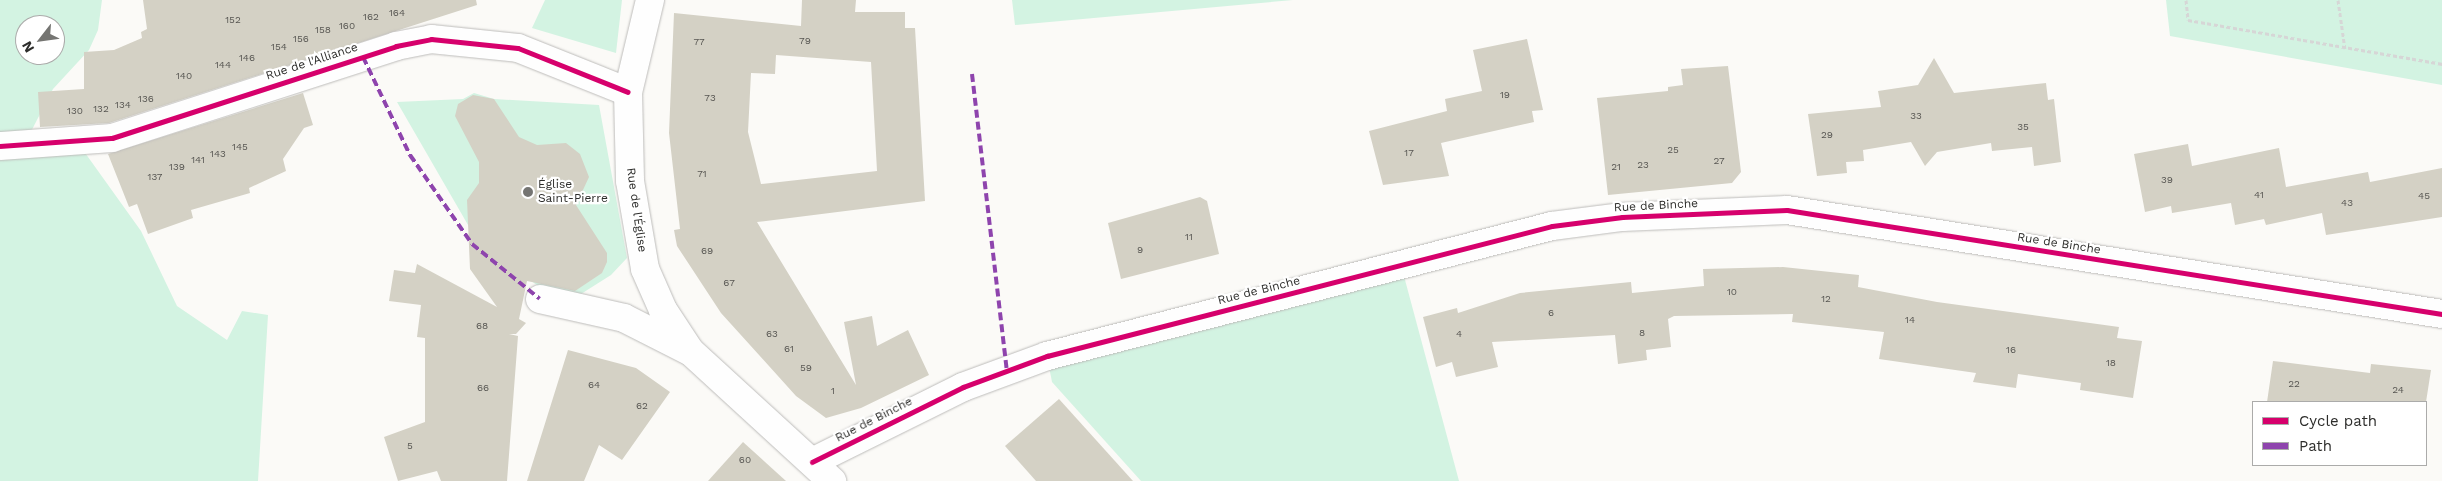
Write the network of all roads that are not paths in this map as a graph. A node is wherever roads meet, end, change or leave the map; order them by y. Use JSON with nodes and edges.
{"nodes":[{"id":1,"x":650,"y":0,"type":"edge"},
{"id":2,"x":628,"y":92,"type":"junction"},
{"id":3,"x":0,"y":146,"type":"edge"},
{"id":4,"x":540,"y":299,"type":"dead end"},
{"id":5,"x":2442,"y":314,"type":"edge"},
{"id":6,"x":690,"y":351,"type":"junction"},
{"id":7,"x":812,"y":462,"type":"junction"},
{"id":8,"x":832,"y":481,"type":"edge"}],
"edges":[{"from":1,"to":2,"type":"street","name":"Rue de l'Église"},
{"from":2,"to":3,"type":"street","name":"Rue de l'Alliance"},
{"from":2,"to":6,"type":"street","name":"Rue de l'Église"},
{"from":4,"to":6,"type":"street","name":"Rue de l'Église"},
{"from":5,"to":7,"type":"street","name":"Rue de Binche"},
{"from":6,"to":7,"type":"street","name":"Rue de l'Église"},
{"from":7,"to":8,"type":"street","name":"Rue de l'Église"}]}
